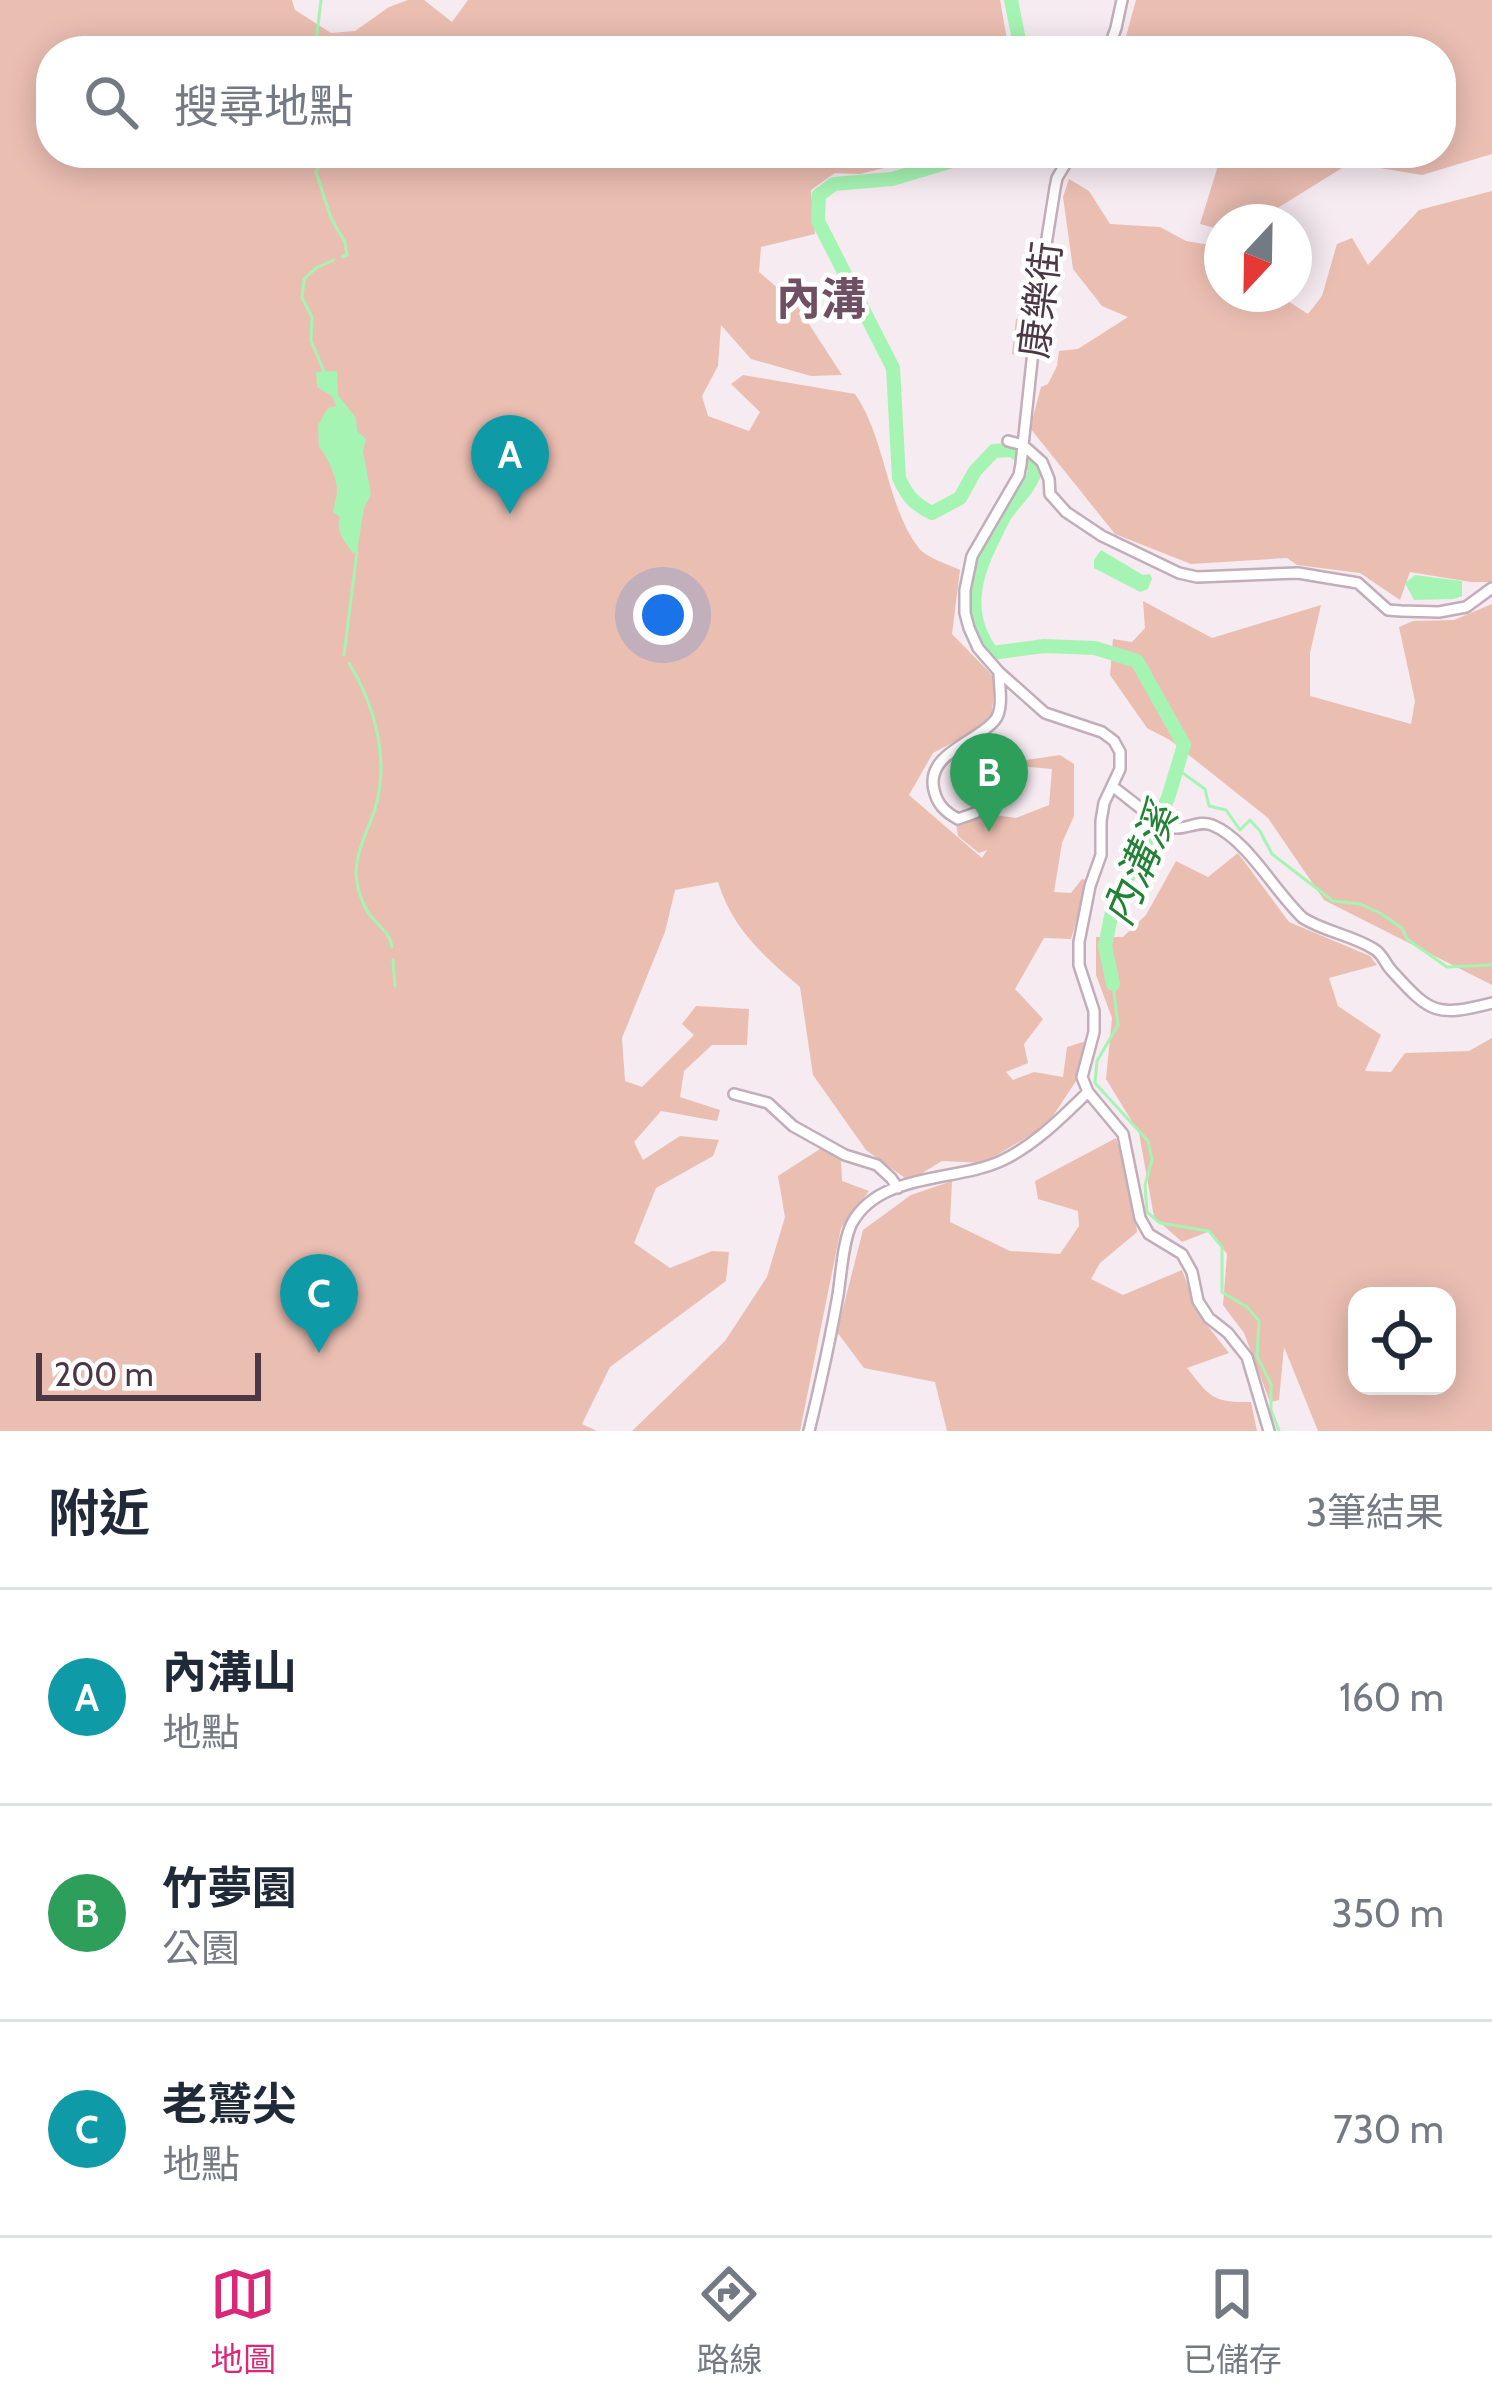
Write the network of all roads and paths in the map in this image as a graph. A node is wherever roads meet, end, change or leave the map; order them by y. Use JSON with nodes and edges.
{"nodes":[{"id":1,"x":1122,"y":0,"type":"edge"},
{"id":2,"x":1112,"y":36,"type":"edge"},
{"id":3,"x":1063,"y":168,"type":"edge"},
{"id":4,"x":1008,"y":441,"type":"dead end"},
{"id":5,"x":1024,"y":448,"type":"junction"},
{"id":6,"x":1492,"y":588,"type":"edge"},
{"id":7,"x":999,"y":672,"type":"junction"},
{"id":8,"x":1113,"y":787,"type":"junction"},
{"id":9,"x":975,"y":814,"type":"dead end"},
{"id":10,"x":1492,"y":1003,"type":"edge"},
{"id":11,"x":1088,"y":1092,"type":"junction"},
{"id":12,"x":734,"y":1094,"type":"dead end"},
{"id":13,"x":898,"y":1188,"type":"junction"},
{"id":14,"x":809,"y":1431,"type":"edge"},
{"id":15,"x":1269,"y":1431,"type":"edge"}],
"edges":[{"from":1,"to":2,"type":"street"},
{"from":3,"to":5,"type":"street","name":"康樂街"},
{"from":4,"to":5,"type":"street"},
{"from":5,"to":6,"type":"street"},
{"from":5,"to":7,"type":"street","name":"康樂街"},
{"from":7,"to":8,"type":"street"},
{"from":7,"to":9,"type":"street"},
{"from":8,"to":10,"type":"street"},
{"from":8,"to":11,"type":"street"},
{"from":11,"to":13,"type":"street"},
{"from":11,"to":15,"type":"street"},
{"from":12,"to":13,"type":"street"},
{"from":13,"to":14,"type":"street"}]}
